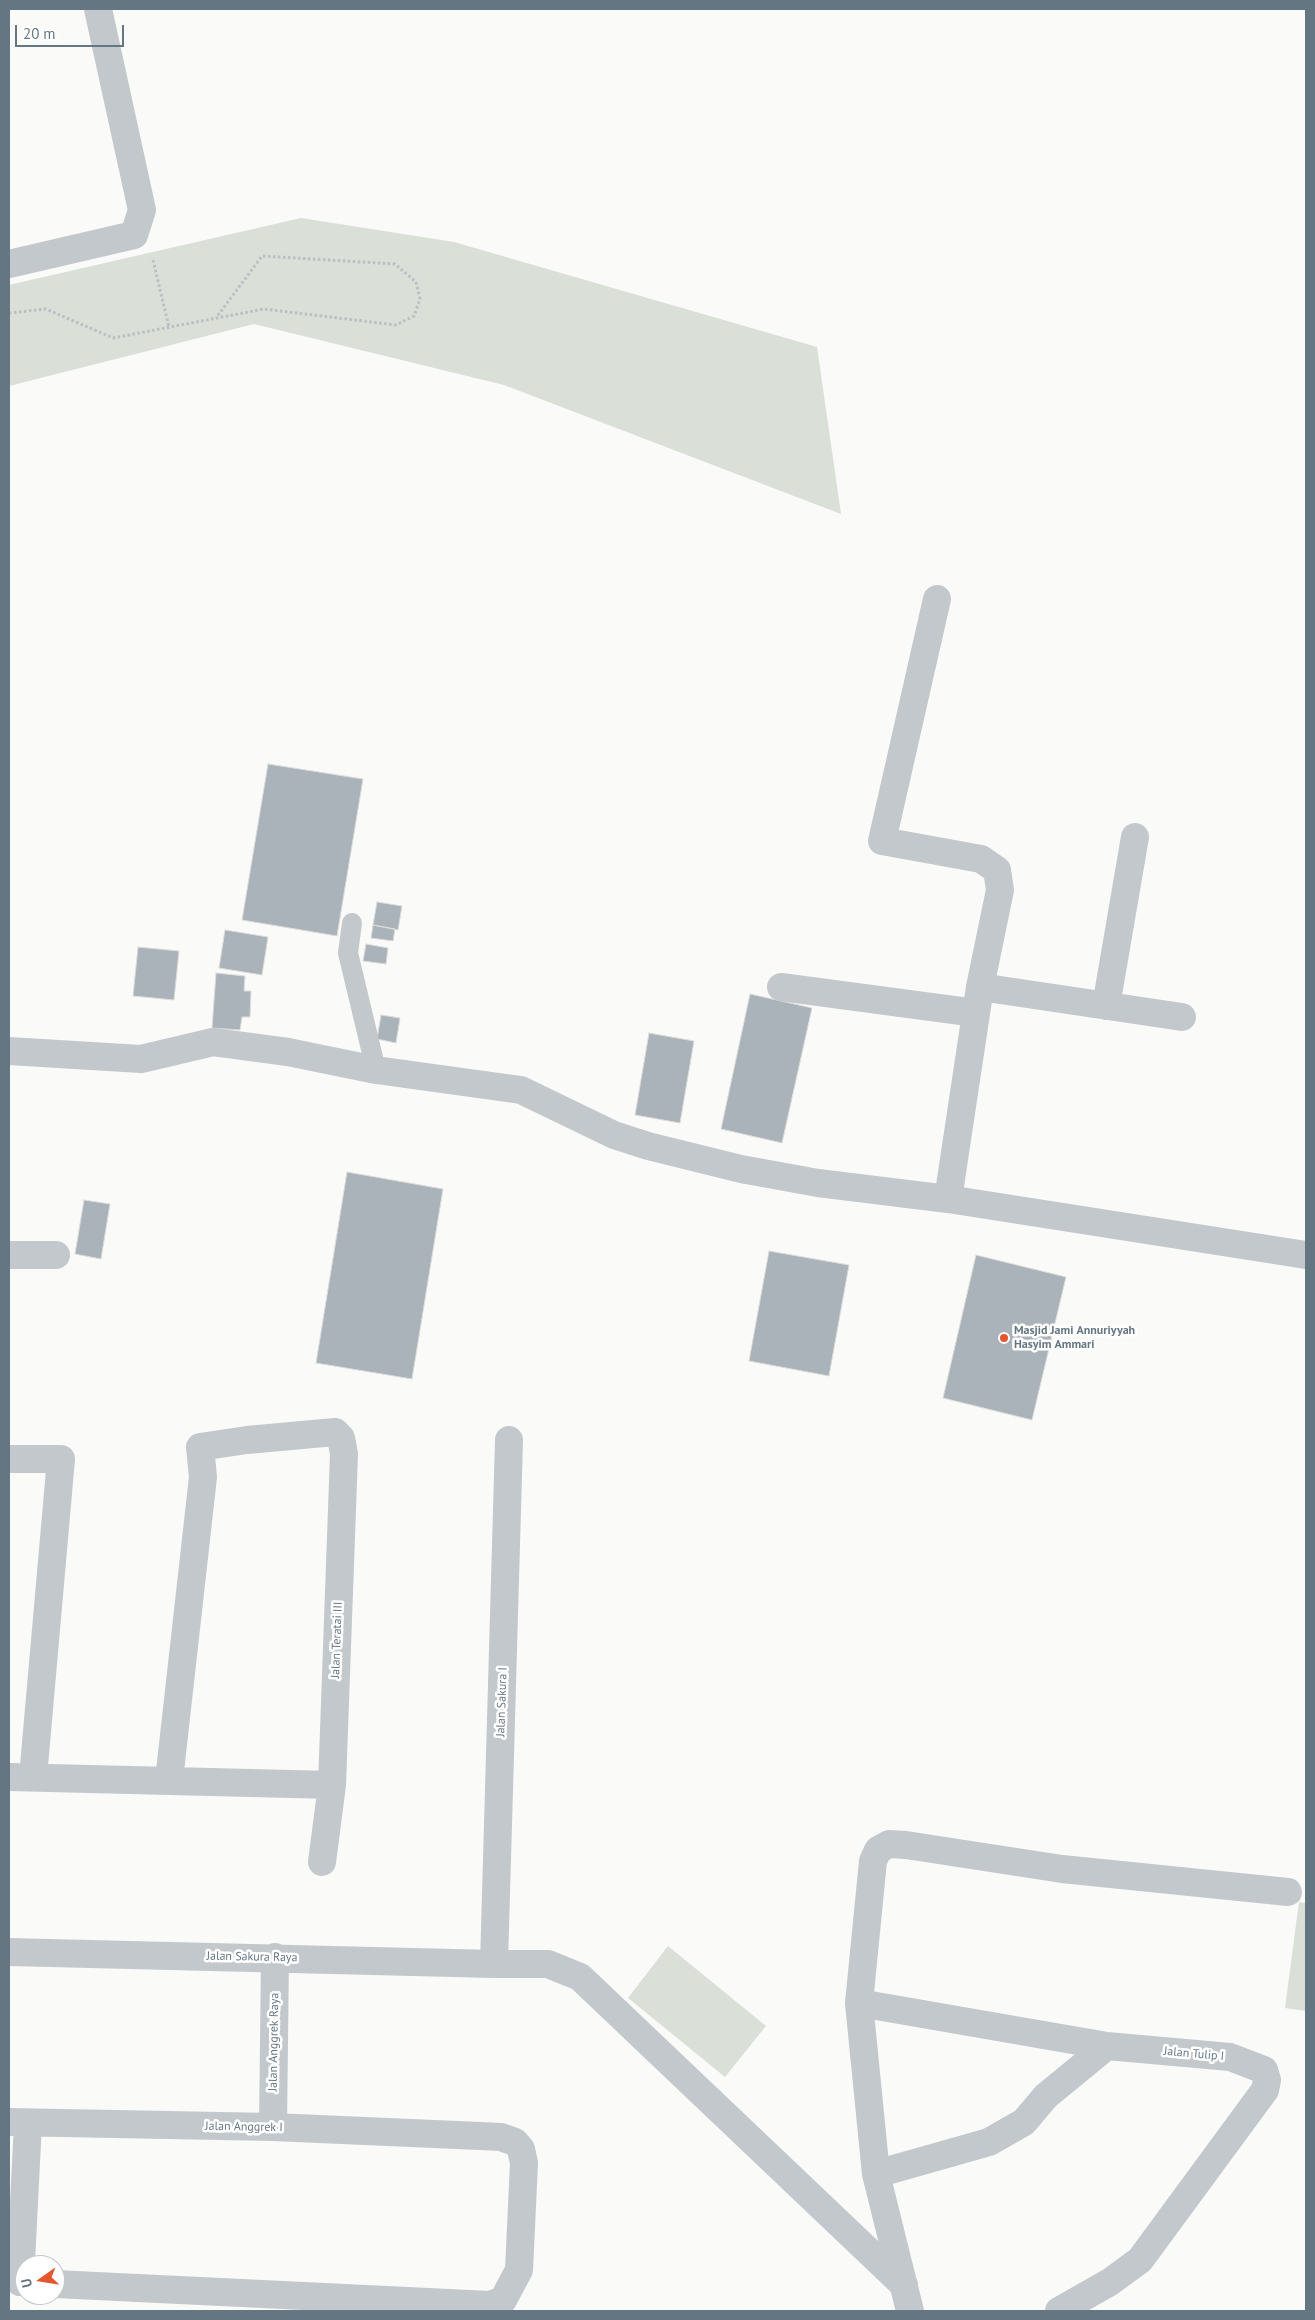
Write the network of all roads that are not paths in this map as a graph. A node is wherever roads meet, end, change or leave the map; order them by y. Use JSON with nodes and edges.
{"nodes":[{"id":1,"x":98,"y":9,"type":"edge"},
{"id":2,"x":9,"y":264,"type":"edge"},
{"id":3,"x":937,"y":599,"type":"dead end"},
{"id":4,"x":1135,"y":837,"type":"dead end"},
{"id":5,"x":352,"y":923,"type":"dead end"},
{"id":6,"x":781,"y":987,"type":"dead end"},
{"id":7,"x":978,"y":1000,"type":"junction"},
{"id":8,"x":1106,"y":1006,"type":"junction"},
{"id":9,"x":1182,"y":1018,"type":"dead end"},
{"id":10,"x":9,"y":1051,"type":"edge"},
{"id":11,"x":376,"y":1070,"type":"junction"},
{"id":12,"x":948,"y":1200,"type":"junction"},
{"id":13,"x":9,"y":1255,"type":"edge"},
{"id":14,"x":56,"y":1255,"type":"dead end"},
{"id":15,"x":1306,"y":1256,"type":"edge"},
{"id":16,"x":509,"y":1440,"type":"dead end"},
{"id":17,"x":9,"y":1459,"type":"edge"},
{"id":18,"x":21,"y":1777,"type":"edge"},
{"id":19,"x":170,"y":1780,"type":"junction"},
{"id":20,"x":332,"y":1785,"type":"junction"},
{"id":21,"x":322,"y":1862,"type":"dead end"},
{"id":22,"x":1288,"y":1892,"type":"dead end"},
{"id":23,"x":9,"y":1952,"type":"edge"},
{"id":24,"x":275,"y":1957,"type":"junction"},
{"id":25,"x":494,"y":1964,"type":"junction"},
{"id":26,"x":859,"y":2003,"type":"junction"},
{"id":27,"x":1108,"y":2046,"type":"junction"},
{"id":28,"x":18,"y":2123,"type":"edge"},
{"id":29,"x":273,"y":2127,"type":"junction"},
{"id":30,"x":876,"y":2174,"type":"junction"},
{"id":31,"x":18,"y":2255,"type":"edge"},
{"id":32,"x":65,"y":2284,"type":"edge"},
{"id":33,"x":904,"y":2285,"type":"junction"},
{"id":34,"x":910,"y":2311,"type":"edge"},
{"id":35,"x":1059,"y":2311,"type":"edge"}],
"edges":[{"from":1,"to":2,"type":"street"},
{"from":3,"to":7,"type":"street"},
{"from":4,"to":8,"type":"street"},
{"from":5,"to":11,"type":"lane"},
{"from":6,"to":7,"type":"street"},
{"from":7,"to":8,"type":"street"},
{"from":7,"to":12,"type":"street"},
{"from":8,"to":9,"type":"street"},
{"from":10,"to":11,"type":"street"},
{"from":11,"to":12,"type":"street"},
{"from":12,"to":15,"type":"street"},
{"from":13,"to":14,"type":"street"},
{"from":16,"to":25,"type":"street","name":"Jalan Sakura I"},
{"from":17,"to":18,"type":"street"},
{"from":18,"to":19,"type":"street"},
{"from":19,"to":20,"type":"street"},
{"from":19,"to":20,"type":"street","name":"Jalan Teratai III"},
{"from":20,"to":21,"type":"street","name":"Jalan Teratai III"},
{"from":22,"to":26,"type":"street"},
{"from":23,"to":24,"type":"street","name":"Jalan Sakura Raya"},
{"from":24,"to":25,"type":"street","name":"Jalan Sakura Raya"},
{"from":24,"to":29,"type":"street","name":"Jalan Anggrek Raya"},
{"from":25,"to":33,"type":"street","name":"Jalan Sakura Raya"},
{"from":26,"to":27,"type":"street","name":"Jalan Tulip I"},
{"from":26,"to":30,"type":"street"},
{"from":27,"to":30,"type":"street"},
{"from":27,"to":35,"type":"street","name":"Jalan Tulip I"},
{"from":28,"to":29,"type":"street","name":"Jalan Anggrek I"},
{"from":28,"to":31,"type":"street"},
{"from":29,"to":32,"type":"street","name":"Jalan Anggrek I"},
{"from":30,"to":33,"type":"street"},
{"from":33,"to":34,"type":"street"}]}
